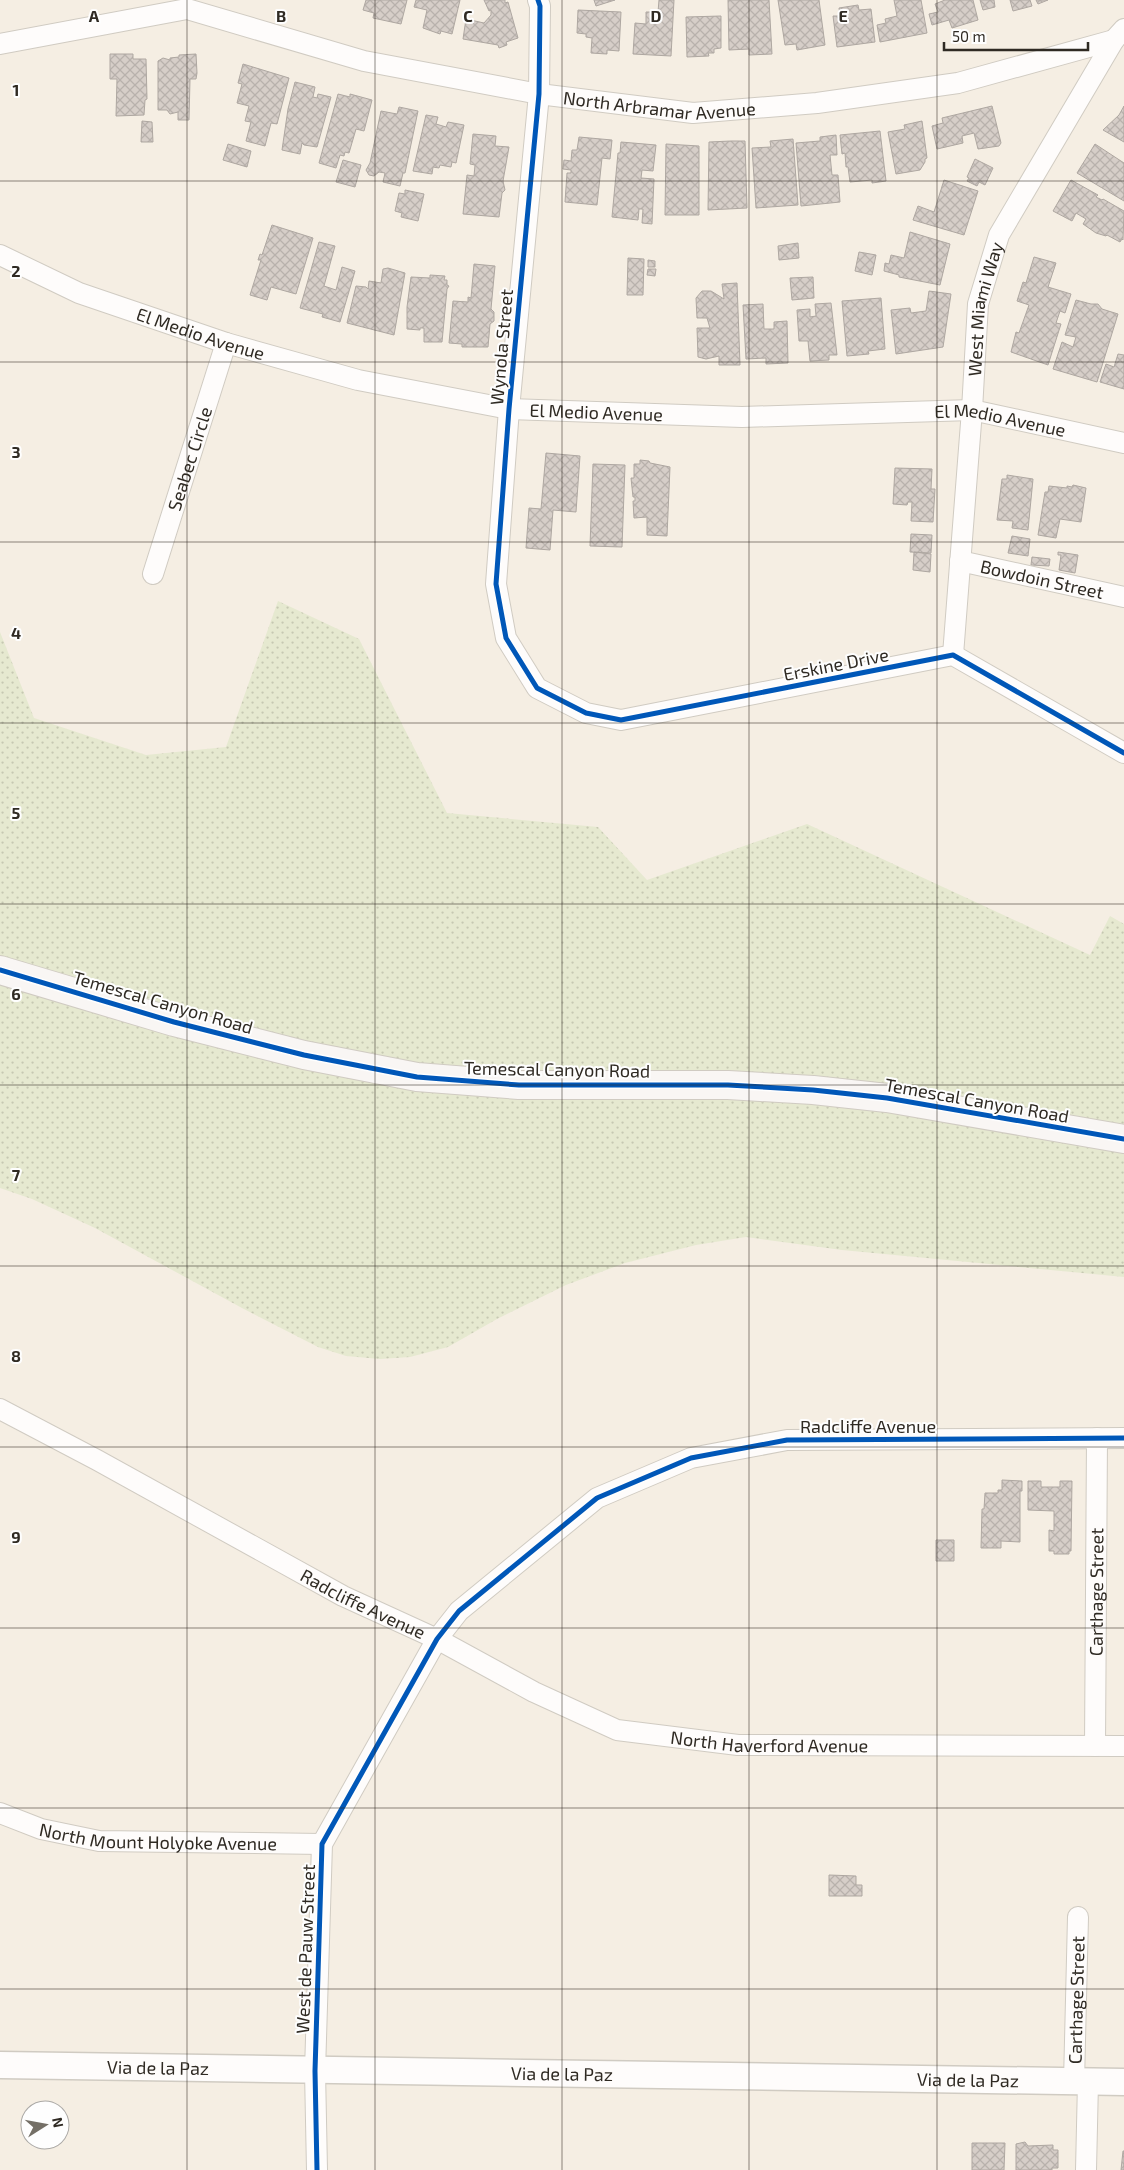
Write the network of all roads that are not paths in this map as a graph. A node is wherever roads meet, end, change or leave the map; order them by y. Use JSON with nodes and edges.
{"nodes":[{"id":1,"x":538,"y":0,"type":"edge"},
{"id":2,"x":189,"y":5,"type":"edge"},
{"id":3,"x":1119,"y":34,"type":"edge"},
{"id":4,"x":0,"y":44,"type":"edge"},
{"id":5,"x":539,"y":94,"type":"junction"},
{"id":6,"x":0,"y":255,"type":"edge"},
{"id":7,"x":226,"y":343,"type":"junction"},
{"id":8,"x":509,"y":409,"type":"junction"},
{"id":9,"x":972,"y":410,"type":"junction"},
{"id":10,"x":1124,"y":443,"type":"edge"},
{"id":11,"x":960,"y":561,"type":"junction"},
{"id":12,"x":153,"y":574,"type":"dead end"},
{"id":13,"x":1124,"y":597,"type":"edge"},
{"id":14,"x":953,"y":655,"type":"junction"},
{"id":15,"x":537,"y":688,"type":"joint"},
{"id":16,"x":1124,"y":753,"type":"edge"},
{"id":17,"x":0,"y":970,"type":"edge"},
{"id":18,"x":1124,"y":1139,"type":"edge"},
{"id":19,"x":0,"y":1409,"type":"edge"},
{"id":20,"x":1097,"y":1438,"type":"junction"},
{"id":21,"x":1124,"y":1438,"type":"edge"},
{"id":22,"x":437,"y":1639,"type":"junction"},
{"id":23,"x":1094,"y":1746,"type":"junction"},
{"id":24,"x":1124,"y":1746,"type":"edge"},
{"id":25,"x":0,"y":1813,"type":"edge"},
{"id":26,"x":322,"y":1844,"type":"junction"},
{"id":27,"x":1078,"y":1918,"type":"dead end"},
{"id":28,"x":0,"y":2065,"type":"edge"},
{"id":29,"x":315,"y":2071,"type":"junction"},
{"id":30,"x":1081,"y":2082,"type":"junction"},
{"id":31,"x":1124,"y":2082,"type":"edge"},
{"id":32,"x":317,"y":2170,"type":"edge"},
{"id":33,"x":1086,"y":2170,"type":"edge"}],
"edges":[{"from":1,"to":5,"type":"street","name":"Wynola Street"},
{"from":2,"to":4,"type":"street","name":"North Arbramar Avenue"},
{"from":2,"to":5,"type":"street","name":"North Arbramar Avenue"},
{"from":3,"to":5,"type":"street","name":"North Arbramar Avenue"},
{"from":3,"to":9,"type":"street","name":"West Miami Way"},
{"from":5,"to":8,"type":"street","name":"Wynola Street"},
{"from":6,"to":7,"type":"street","name":"El Medio Avenue"},
{"from":7,"to":8,"type":"street","name":"El Medio Avenue"},
{"from":7,"to":12,"type":"street","name":"Seabec Circle"},
{"from":8,"to":9,"type":"street","name":"El Medio Avenue"},
{"from":8,"to":15,"type":"street","name":"Wynola Street"},
{"from":9,"to":10,"type":"street","name":"El Medio Avenue"},
{"from":9,"to":11,"type":"street","name":"West Miami Way"},
{"from":11,"to":13,"type":"street","name":"Bowdoin Street"},
{"from":11,"to":14,"type":"street","name":"West Miami Way"},
{"from":14,"to":15,"type":"street","name":"Erskine Drive"},
{"from":14,"to":16,"type":"street"},
{"from":17,"to":18,"type":"main road","name":"Temescal Canyon Road"},
{"from":19,"to":22,"type":"street","name":"Radcliffe Avenue"},
{"from":20,"to":21,"type":"street","name":"Radcliffe Avenue"},
{"from":20,"to":22,"type":"street","name":"Radcliffe Avenue"},
{"from":20,"to":23,"type":"street","name":"Carthage Street"},
{"from":22,"to":23,"type":"street","name":"North Haverford Avenue"},
{"from":22,"to":26,"type":"street","name":"West de Pauw Street"},
{"from":23,"to":24,"type":"street","name":"North Haverford Avenue"},
{"from":25,"to":26,"type":"street","name":"North Mount Holyoke Avenue"},
{"from":26,"to":29,"type":"street","name":"West de Pauw Street"},
{"from":27,"to":30,"type":"street","name":"Carthage Street"},
{"from":28,"to":29,"type":"street","name":"Via de la Paz"},
{"from":29,"to":30,"type":"street","name":"Via de la Paz"},
{"from":29,"to":32,"type":"street","name":"West de Pauw Street"},
{"from":30,"to":31,"type":"street","name":"Via de la Paz"},
{"from":30,"to":33,"type":"street","name":"Carthage Street"}]}
